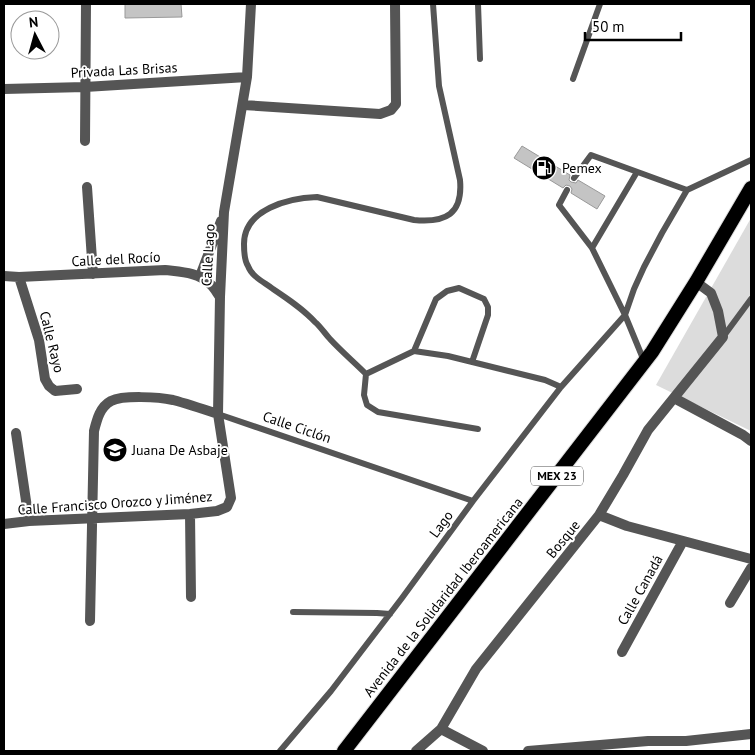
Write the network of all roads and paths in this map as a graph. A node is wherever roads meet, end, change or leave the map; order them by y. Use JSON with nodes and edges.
{"nodes":[{"id":1,"x":86,"y":4,"type":"edge"},
{"id":2,"x":252,"y":4,"type":"edge"},
{"id":3,"x":395,"y":4,"type":"edge"},
{"id":4,"x":433,"y":4,"type":"edge"},
{"id":5,"x":478,"y":4,"type":"edge"},
{"id":6,"x":600,"y":4,"type":"edge"},
{"id":7,"x":480,"y":59,"type":"dead end"},
{"id":8,"x":247,"y":77,"type":"junction"},
{"id":9,"x":574,"y":79,"type":"dead end"},
{"id":10,"x":85,"y":87,"type":"junction"},
{"id":11,"x":4,"y":89,"type":"edge"},
{"id":12,"x":243,"y":104,"type":"junction"},
{"id":13,"x":85,"y":141,"type":"dead end"},
{"id":14,"x":751,"y":160,"type":"edge"},
{"id":15,"x":637,"y":172,"type":"junction"},
{"id":16,"x":574,"y":178,"type":"dead end"},
{"id":17,"x":87,"y":187,"type":"dead end"},
{"id":18,"x":751,"y":188,"type":"edge"},
{"id":19,"x":567,"y":190,"type":"dead end"},
{"id":20,"x":687,"y":190,"type":"junction"},
{"id":21,"x":224,"y":212,"type":"junction"},
{"id":22,"x":592,"y":248,"type":"junction"},
{"id":23,"x":93,"y":274,"type":"junction"},
{"id":24,"x":4,"y":276,"type":"edge"},
{"id":25,"x":200,"y":276,"type":"junction"},
{"id":26,"x":19,"y":277,"type":"junction"},
{"id":27,"x":696,"y":282,"type":"junction"},
{"id":28,"x":220,"y":297,"type":"junction"},
{"id":29,"x":751,"y":299,"type":"edge"},
{"id":30,"x":624,"y":315,"type":"junction"},
{"id":31,"x":724,"y":337,"type":"junction"},
{"id":32,"x":414,"y":351,"type":"junction"},
{"id":33,"x":472,"y":362,"type":"junction"},
{"id":34,"x":645,"y":362,"type":"junction"},
{"id":35,"x":366,"y":374,"type":"junction"},
{"id":36,"x":561,"y":387,"type":"junction"},
{"id":37,"x":77,"y":389,"type":"dead end"},
{"id":38,"x":674,"y":398,"type":"junction"},
{"id":39,"x":218,"y":414,"type":"junction"},
{"id":40,"x":478,"y":429,"type":"dead end"},
{"id":41,"x":16,"y":433,"type":"dead end"},
{"id":42,"x":751,"y":441,"type":"edge"},
{"id":43,"x":473,"y":501,"type":"junction"},
{"id":44,"x":227,"y":507,"type":"joint"},
{"id":45,"x":190,"y":514,"type":"junction"},
{"id":46,"x":599,"y":515,"type":"junction"},
{"id":47,"x":92,"y":519,"type":"junction"},
{"id":48,"x":28,"y":521,"type":"junction"},
{"id":49,"x":4,"y":524,"type":"edge"},
{"id":50,"x":683,"y":541,"type":"junction"},
{"id":51,"x":751,"y":559,"type":"edge"},
{"id":52,"x":751,"y":568,"type":"edge"},
{"id":53,"x":191,"y":597,"type":"dead end"},
{"id":54,"x":730,"y":604,"type":"dead end"},
{"id":55,"x":293,"y":612,"type":"dead end"},
{"id":56,"x":390,"y":614,"type":"junction"},
{"id":57,"x":90,"y":621,"type":"dead end"},
{"id":58,"x":622,"y":652,"type":"dead end"},
{"id":59,"x":441,"y":729,"type":"junction"},
{"id":60,"x":751,"y":734,"type":"edge"},
{"id":61,"x":280,"y":751,"type":"edge"},
{"id":62,"x":344,"y":751,"type":"edge"},
{"id":63,"x":416,"y":751,"type":"edge"},
{"id":64,"x":483,"y":751,"type":"edge"},
{"id":65,"x":528,"y":751,"type":"edge"}],
"edges":[{"from":1,"to":10,"type":"street"},
{"from":2,"to":8,"type":"street","name":"Calle Lago"},
{"from":3,"to":12,"type":"street"},
{"from":4,"to":35,"type":"lane"},
{"from":5,"to":7,"type":"lane"},
{"from":6,"to":9,"type":"lane"},
{"from":8,"to":10,"type":"street","name":"Privada Las Brisas"},
{"from":8,"to":12,"type":"street","name":"Calle Lago"},
{"from":10,"to":11,"type":"street","name":"Privada Las Brisas"},
{"from":10,"to":13,"type":"street"},
{"from":12,"to":21,"type":"street","name":"Calle Lago"},
{"from":14,"to":20,"type":"lane"},
{"from":15,"to":16,"type":"lane"},
{"from":15,"to":20,"type":"lane"},
{"from":15,"to":22,"type":"lane"},
{"from":17,"to":23,"type":"street"},
{"from":18,"to":27,"type":"highway","name":"Avenida de la Solidaridad Iberoamericana","number":"MEX 23"},
{"from":19,"to":22,"type":"lane"},
{"from":20,"to":30,"type":"lane"},
{"from":21,"to":25,"type":"street"},
{"from":21,"to":28,"type":"street","name":"Calle Lago"},
{"from":22,"to":30,"type":"lane"},
{"from":23,"to":25,"type":"street","name":"Calle del Rocío"},
{"from":23,"to":26,"type":"street","name":"Calle del Rocío"},
{"from":24,"to":26,"type":"street","name":"Calle del Rocío"},
{"from":25,"to":28,"type":"street"},
{"from":26,"to":37,"type":"street","name":"Calle Rayo"},
{"from":27,"to":31,"type":"street"},
{"from":27,"to":34,"type":"highway","name":"Avenida de la Solidaridad Iberoamericana","number":"MEX 23"},
{"from":28,"to":39,"type":"street","name":"Calle Lago"},
{"from":29,"to":31,"type":"lane","name":"Bosque"},
{"from":30,"to":34,"type":"lane"},
{"from":30,"to":36,"type":"lane","name":"Lago"},
{"from":31,"to":38,"type":"street","name":"Bosque"},
{"from":32,"to":33,"type":"lane"},
{"from":32,"to":33,"type":"lane"},
{"from":32,"to":35,"type":"lane"},
{"from":33,"to":36,"type":"lane"},
{"from":34,"to":62,"type":"highway","name":"Avenida de la Solidaridad Iberoamericana","number":"MEX 23"},
{"from":35,"to":40,"type":"lane"},
{"from":36,"to":43,"type":"lane","name":"Lago"},
{"from":38,"to":42,"type":"street"},
{"from":38,"to":46,"type":"street","name":"Bosque"},
{"from":39,"to":43,"type":"lane","name":"Calle Ciclón"},
{"from":39,"to":44,"type":"street","name":"Calle Lago"},
{"from":39,"to":47,"type":"street","name":"Calle Ciclón"},
{"from":41,"to":48,"type":"street"},
{"from":43,"to":56,"type":"lane","name":"Lago"},
{"from":44,"to":45,"type":"street","name":"Calle Francisco Orozco y Jiménez"},
{"from":45,"to":47,"type":"street","name":"Calle Francisco Orozco y Jiménez"},
{"from":45,"to":53,"type":"street"},
{"from":46,"to":50,"type":"street"},
{"from":46,"to":59,"type":"street","name":"Bosque"},
{"from":47,"to":48,"type":"street","name":"Calle Francisco Orozco y Jiménez"},
{"from":47,"to":57,"type":"street"},
{"from":48,"to":49,"type":"street","name":"Calle Francisco Orozco y Jiménez"},
{"from":50,"to":51,"type":"street"},
{"from":50,"to":58,"type":"street","name":"Calle Canadá"},
{"from":52,"to":54,"type":"street"},
{"from":55,"to":56,"type":"lane"},
{"from":56,"to":61,"type":"lane","name":"Lago"},
{"from":59,"to":63,"type":"street","name":"Bosque"},
{"from":59,"to":64,"type":"street"},
{"from":60,"to":65,"type":"street"}]}
